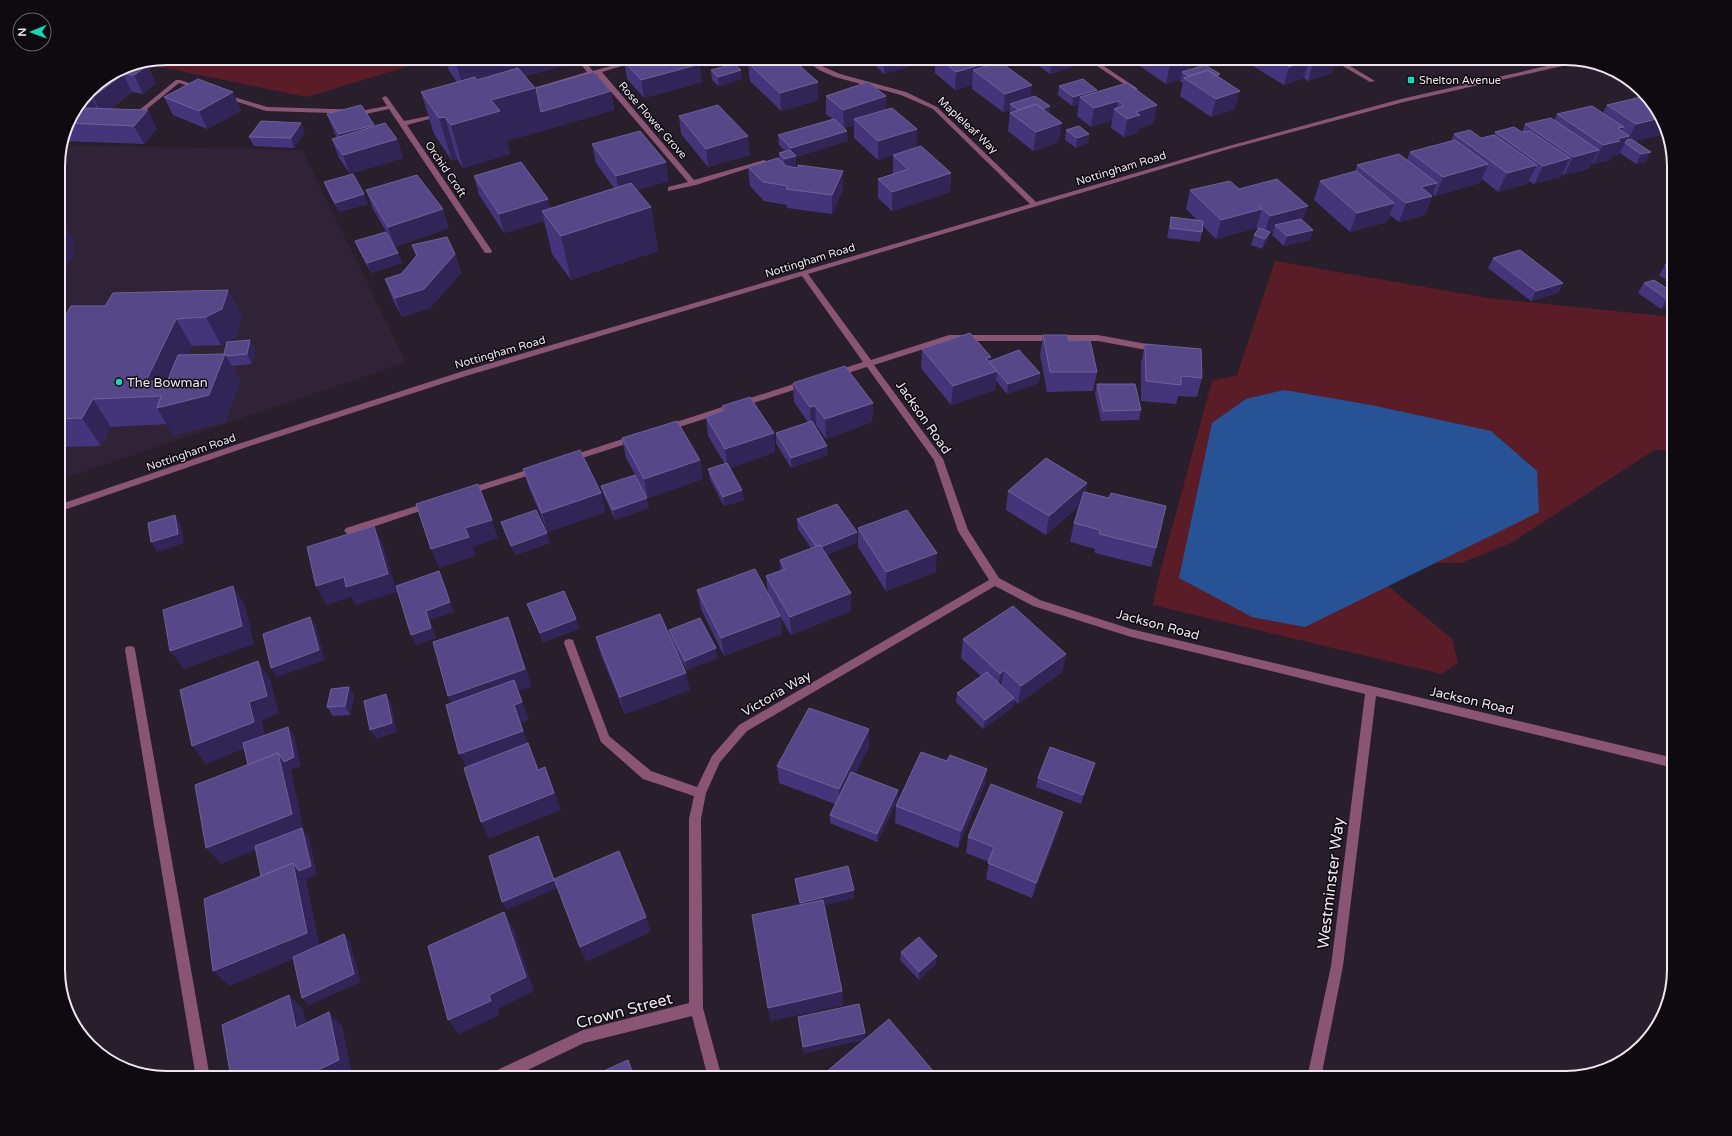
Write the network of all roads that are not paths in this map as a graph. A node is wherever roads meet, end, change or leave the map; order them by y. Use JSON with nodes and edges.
{"nodes":[{"id":1,"x":586,"y":65,"type":"edge"},
{"id":2,"x":620,"y":65,"type":"edge"},
{"id":3,"x":817,"y":65,"type":"edge"},
{"id":4,"x":1099,"y":65,"type":"edge"},
{"id":5,"x":1345,"y":65,"type":"edge"},
{"id":6,"x":1557,"y":65,"type":"edge"},
{"id":7,"x":594,"y":72,"type":"junction"},
{"id":8,"x":1372,"y":81,"type":"dead end"},
{"id":9,"x":1135,"y":89,"type":"edge"},
{"id":10,"x":207,"y":90,"type":"edge"},
{"id":11,"x":215,"y":93,"type":"edge"},
{"id":12,"x":516,"y":94,"type":"edge"},
{"id":13,"x":385,"y":98,"type":"dead end"},
{"id":14,"x":391,"y":107,"type":"junction"},
{"id":15,"x":448,"y":112,"type":"edge"},
{"id":16,"x":134,"y":117,"type":"edge"},
{"id":17,"x":402,"y":124,"type":"junction"},
{"id":18,"x":764,"y":162,"type":"edge"},
{"id":19,"x":693,"y":183,"type":"junction"},
{"id":20,"x":671,"y":189,"type":"dead end"},
{"id":21,"x":1035,"y":205,"type":"junction"},
{"id":22,"x":488,"y":251,"type":"dead end"},
{"id":23,"x":804,"y":274,"type":"junction"},
{"id":24,"x":1152,"y":348,"type":"edge"},
{"id":25,"x":868,"y":363,"type":"junction"},
{"id":26,"x":661,"y":430,"type":"edge"},
{"id":27,"x":646,"y":434,"type":"edge"},
{"id":28,"x":564,"y":461,"type":"edge"},
{"id":29,"x":542,"y":468,"type":"edge"},
{"id":30,"x":461,"y":494,"type":"edge"},
{"id":31,"x":438,"y":502,"type":"edge"},
{"id":32,"x":65,"y":507,"type":"edge"},
{"id":33,"x":349,"y":530,"type":"dead end"},
{"id":34,"x":995,"y":581,"type":"junction"},
{"id":35,"x":569,"y":643,"type":"dead end"},
{"id":36,"x":130,"y":650,"type":"dead end"},
{"id":37,"x":1371,"y":690,"type":"junction"},
{"id":38,"x":1667,"y":761,"type":"edge"},
{"id":39,"x":700,"y":793,"type":"junction"},
{"id":40,"x":696,"y":1008,"type":"junction"},
{"id":41,"x":202,"y":1071,"type":"edge"},
{"id":42,"x":511,"y":1071,"type":"edge"},
{"id":43,"x":712,"y":1071,"type":"edge"},
{"id":44,"x":1315,"y":1071,"type":"edge"}],
"edges":[{"from":1,"to":7,"type":"street","name":"Rose Flower Grove"},
{"from":2,"to":7,"type":"street"},
{"from":3,"to":21,"type":"street","name":"Mapleleaf Way"},
{"from":4,"to":9,"type":"street"},
{"from":5,"to":8,"type":"street"},
{"from":6,"to":21,"type":"street","name":"Nottingham Road"},
{"from":7,"to":12,"type":"street"},
{"from":7,"to":19,"type":"street","name":"Rose Flower Grove"},
{"from":10,"to":16,"type":"street"},
{"from":11,"to":14,"type":"street"},
{"from":13,"to":14,"type":"street","name":"Orchid Croft"},
{"from":14,"to":17,"type":"street","name":"Orchid Croft"},
{"from":15,"to":17,"type":"street"},
{"from":17,"to":22,"type":"street","name":"Orchid Croft"},
{"from":18,"to":19,"type":"street"},
{"from":19,"to":20,"type":"street"},
{"from":21,"to":23,"type":"street","name":"Nottingham Road"},
{"from":23,"to":25,"type":"street","name":"Jackson Road"},
{"from":23,"to":32,"type":"street","name":"Nottingham Road"},
{"from":24,"to":25,"type":"street"},
{"from":25,"to":26,"type":"street"},
{"from":25,"to":34,"type":"street","name":"Jackson Road"},
{"from":27,"to":28,"type":"street"},
{"from":29,"to":30,"type":"street"},
{"from":31,"to":33,"type":"street"},
{"from":34,"to":37,"type":"street","name":"Jackson Road"},
{"from":34,"to":39,"type":"street","name":"Victoria Way"},
{"from":35,"to":39,"type":"street"},
{"from":36,"to":41,"type":"street"},
{"from":37,"to":38,"type":"street","name":"Jackson Road"},
{"from":37,"to":44,"type":"street","name":"Westminster Way"},
{"from":39,"to":40,"type":"street","name":"Victoria Way"},
{"from":40,"to":42,"type":"street","name":"Crown Street"},
{"from":40,"to":43,"type":"street","name":"Victoria Way"}]}
